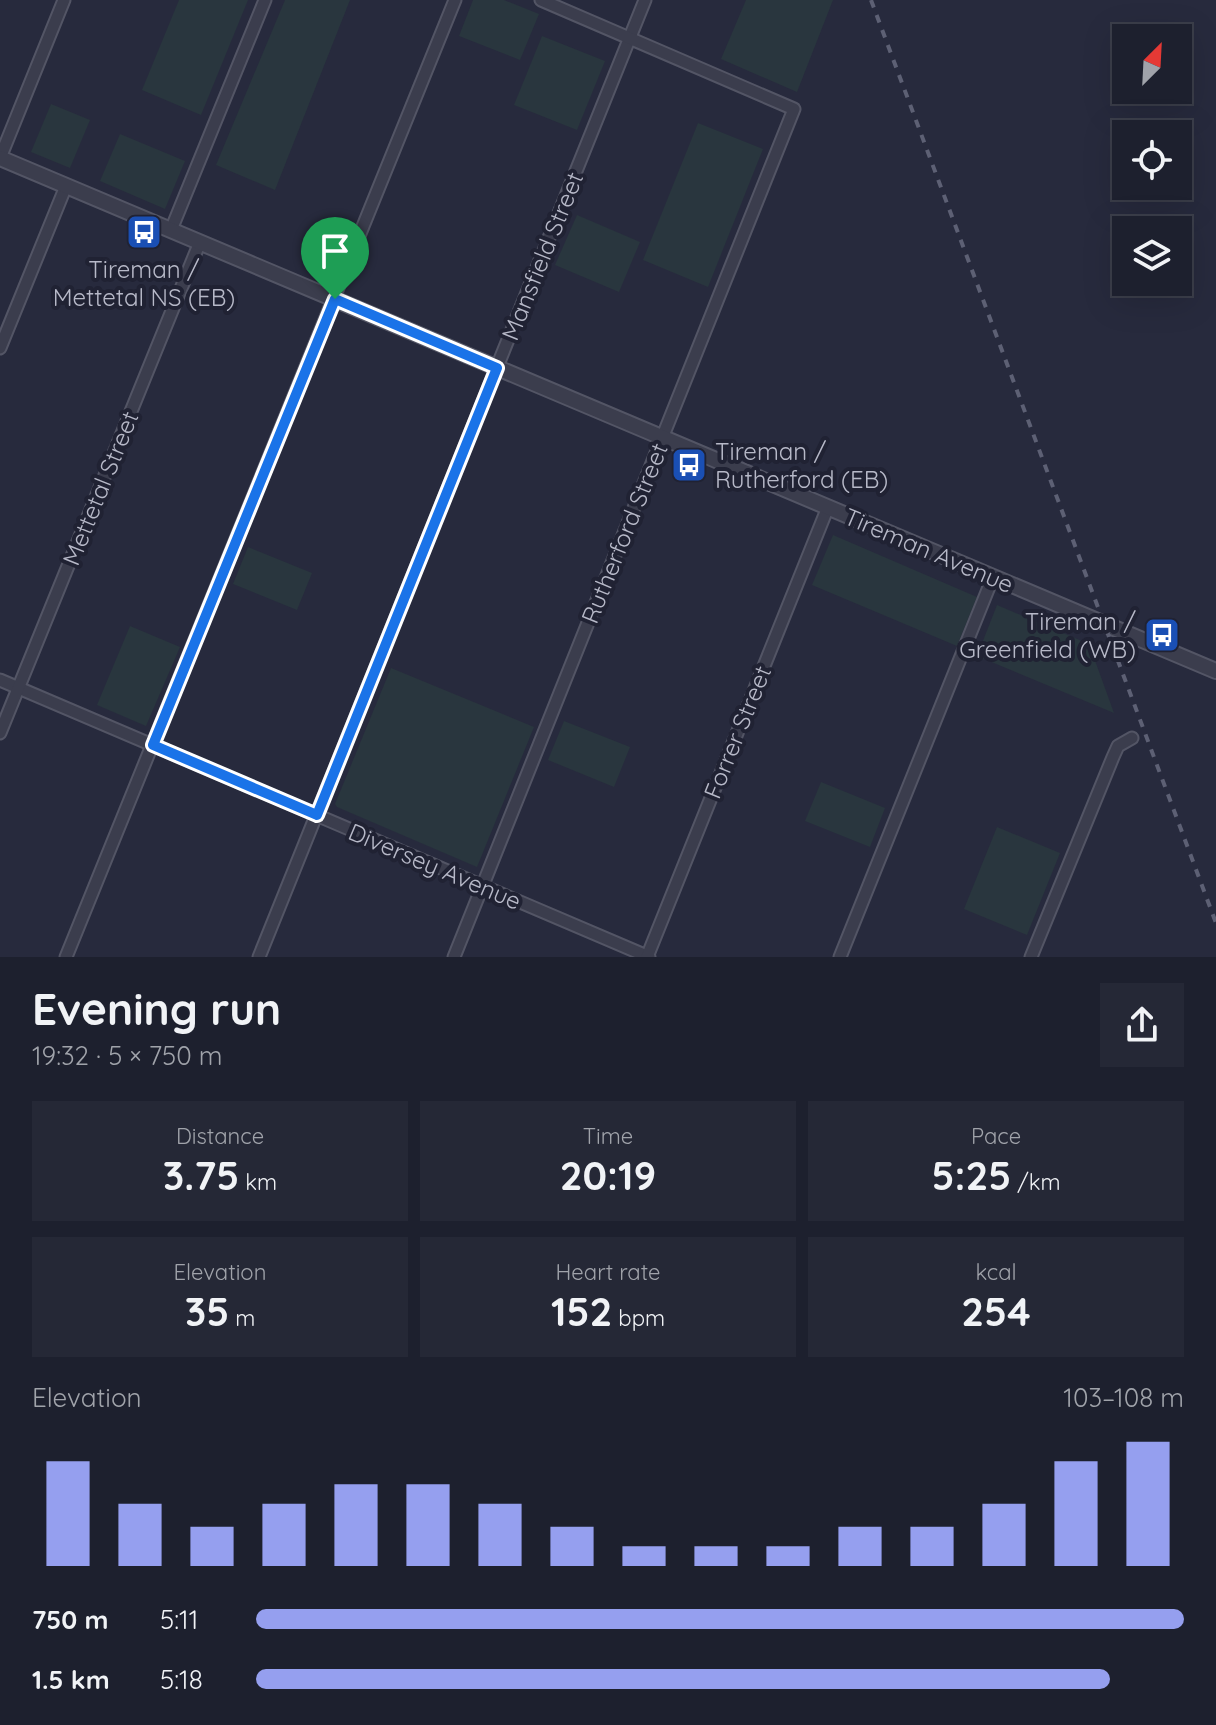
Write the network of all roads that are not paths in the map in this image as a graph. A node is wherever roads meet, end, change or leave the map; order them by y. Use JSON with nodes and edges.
{"nodes":[{"id":1,"x":64,"y":0,"type":"edge"},
{"id":2,"x":265,"y":0,"type":"edge"},
{"id":3,"x":455,"y":0,"type":"edge"},
{"id":4,"x":541,"y":0,"type":"edge"},
{"id":5,"x":645,"y":0,"type":"edge"},
{"id":6,"x":630,"y":38,"type":"junction"},
{"id":7,"x":0,"y":158,"type":"edge"},
{"id":8,"x":66,"y":186,"type":"junction"},
{"id":9,"x":171,"y":230,"type":"junction"},
{"id":10,"x":200,"y":242,"type":"junction"},
{"id":11,"x":335,"y":299,"type":"junction"},
{"id":12,"x":0,"y":348,"type":"edge"},
{"id":13,"x":497,"y":368,"type":"junction"},
{"id":14,"x":663,"y":438,"type":"junction"},
{"id":15,"x":828,"y":507,"type":"junction"},
{"id":16,"x":993,"y":577,"type":"junction"},
{"id":17,"x":1216,"y":671,"type":"edge"},
{"id":18,"x":0,"y":680,"type":"edge"},
{"id":19,"x":18,"y":688,"type":"junction"},
{"id":20,"x":0,"y":733,"type":"edge"},
{"id":21,"x":1132,"y":738,"type":"dead end"},
{"id":22,"x":153,"y":745,"type":"junction"},
{"id":23,"x":317,"y":815,"type":"junction"},
{"id":24,"x":483,"y":886,"type":"junction"},
{"id":25,"x":66,"y":957,"type":"edge"},
{"id":26,"x":259,"y":957,"type":"edge"},
{"id":27,"x":454,"y":957,"type":"edge"},
{"id":28,"x":648,"y":957,"type":"edge"},
{"id":29,"x":840,"y":957,"type":"edge"},
{"id":30,"x":1031,"y":957,"type":"edge"}],
"edges":[{"from":1,"to":7,"type":"street"},
{"from":2,"to":9,"type":"street"},
{"from":3,"to":11,"type":"street"},
{"from":4,"to":6,"type":"street"},
{"from":5,"to":6,"type":"street","name":"Mansfield Street"},
{"from":6,"to":13,"type":"street","name":"Mansfield Street"},
{"from":6,"to":14,"type":"street","name":"Rutherford Street"},
{"from":7,"to":8,"type":"street"},
{"from":8,"to":9,"type":"street"},
{"from":8,"to":12,"type":"street"},
{"from":9,"to":10,"type":"street","name":"Tireman Avenue"},
{"from":10,"to":11,"type":"street","name":"Tireman Avenue"},
{"from":10,"to":19,"type":"street","name":"Mettetal Street"},
{"from":11,"to":13,"type":"street","name":"Tireman Avenue"},
{"from":11,"to":22,"type":"street"},
{"from":13,"to":14,"type":"street","name":"Tireman Avenue"},
{"from":13,"to":23,"type":"street","name":"Mansfield Street"},
{"from":14,"to":15,"type":"street","name":"Tireman Avenue"},
{"from":14,"to":24,"type":"street","name":"Rutherford Street"},
{"from":15,"to":16,"type":"street","name":"Tireman Avenue"},
{"from":15,"to":28,"type":"street","name":"Forrer Street"},
{"from":16,"to":17,"type":"street","name":"Tireman Avenue"},
{"from":16,"to":29,"type":"street"},
{"from":18,"to":19,"type":"street","name":"Diversey Avenue"},
{"from":19,"to":20,"type":"street","name":"Mettetal Street"},
{"from":19,"to":22,"type":"street","name":"Diversey Avenue"},
{"from":21,"to":30,"type":"street"},
{"from":22,"to":23,"type":"street","name":"Diversey Avenue"},
{"from":22,"to":25,"type":"street"},
{"from":23,"to":24,"type":"street","name":"Diversey Avenue"},
{"from":23,"to":26,"type":"street","name":"Mansfield Street"},
{"from":24,"to":27,"type":"street","name":"Rutherford Street"},
{"from":24,"to":28,"type":"street","name":"Diversey Avenue"}]}
